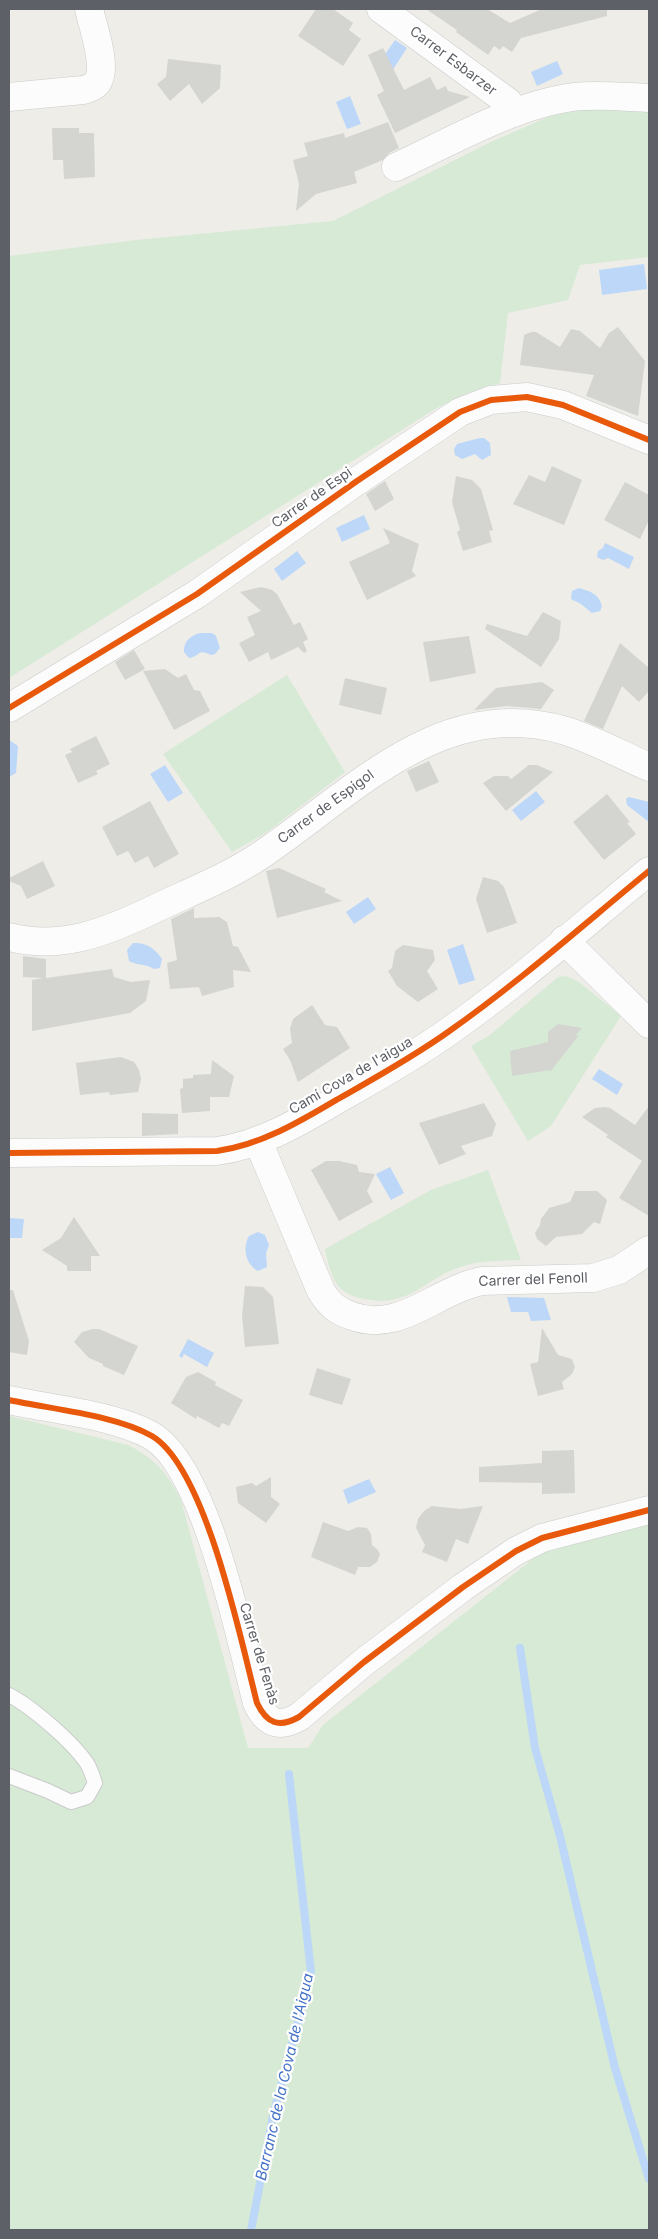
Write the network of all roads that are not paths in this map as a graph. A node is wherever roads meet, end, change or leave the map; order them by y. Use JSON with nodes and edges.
{"nodes":[{"id":1,"x":89,"y":9,"type":"edge"},
{"id":2,"x":387,"y":10,"type":"edge"},
{"id":3,"x":9,"y":97,"type":"edge"},
{"id":4,"x":649,"y":98,"type":"edge"},
{"id":5,"x":514,"y":113,"type":"junction"},
{"id":6,"x":396,"y":167,"type":"dead end"},
{"id":7,"x":649,"y":440,"type":"edge"},
{"id":8,"x":9,"y":708,"type":"edge"},
{"id":9,"x":649,"y":767,"type":"edge"},
{"id":10,"x":649,"y":871,"type":"edge"},
{"id":11,"x":9,"y":938,"type":"edge"},
{"id":12,"x":564,"y":940,"type":"junction"},
{"id":13,"x":649,"y":1024,"type":"edge"},
{"id":14,"x":258,"y":1141,"type":"junction"},
{"id":15,"x":9,"y":1153,"type":"edge"},
{"id":16,"x":649,"y":1250,"type":"edge"},
{"id":17,"x":9,"y":1400,"type":"edge"},
{"id":18,"x":649,"y":1510,"type":"edge"},
{"id":19,"x":9,"y":1695,"type":"edge"},
{"id":20,"x":9,"y":1776,"type":"edge"}],
"edges":[{"from":1,"to":3,"type":"street"},
{"from":2,"to":5,"type":"street","name":"Carrer Esbarzer"},
{"from":4,"to":5,"type":"street"},
{"from":5,"to":6,"type":"street"},
{"from":7,"to":8,"type":"street","name":"Carrer de Espi"},
{"from":9,"to":11,"type":"street","name":"Carrer de Espigol"},
{"from":10,"to":12,"type":"street","name":"Camí Cova de l'aigua"},
{"from":12,"to":13,"type":"street"},
{"from":12,"to":14,"type":"street","name":"Camí Cova de l'aigua"},
{"from":14,"to":15,"type":"street","name":"Camí Cova de l'aigua"},
{"from":14,"to":16,"type":"street","name":"Carrer del Fenoll"},
{"from":17,"to":18,"type":"street","name":"Carrer de Fenàs"},
{"from":19,"to":20,"type":"lane"}]}
